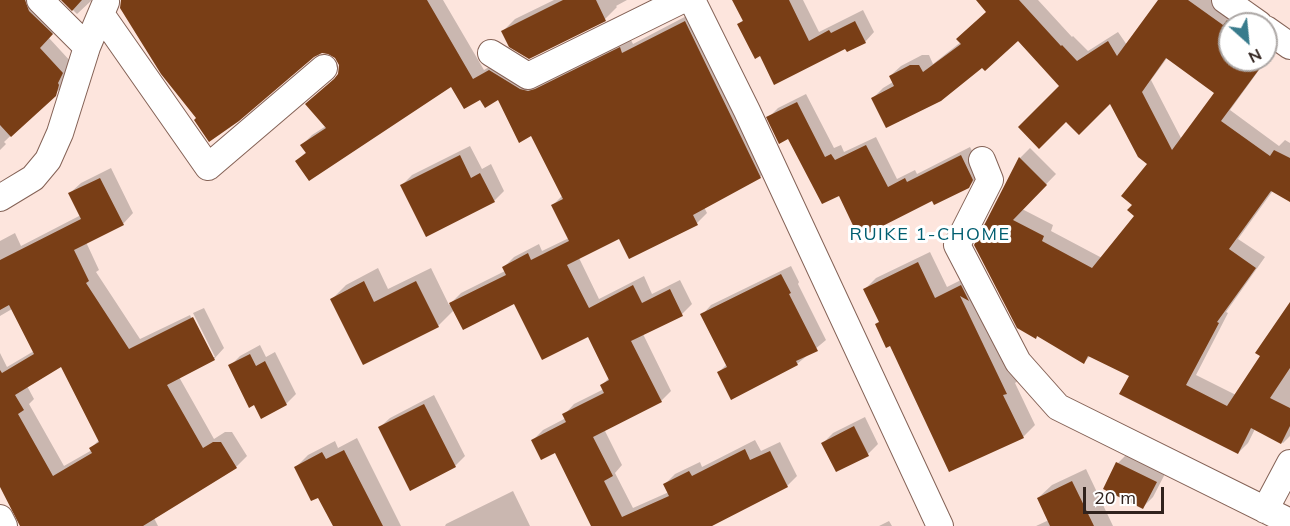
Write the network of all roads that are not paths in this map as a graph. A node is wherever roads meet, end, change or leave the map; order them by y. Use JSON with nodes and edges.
{"nodes":[{"id":1,"x":40,"y":0,"type":"edge"},
{"id":2,"x":681,"y":0,"type":"edge"},
{"id":3,"x":692,"y":0,"type":"edge"},
{"id":4,"x":1225,"y":0,"type":"edge"},
{"id":5,"x":104,"y":7,"type":"edge"},
{"id":6,"x":1242,"y":12,"type":"edge"},
{"id":7,"x":87,"y":47,"type":"junction"},
{"id":8,"x":491,"y":53,"type":"dead end"},
{"id":9,"x":324,"y":68,"type":"dead end"},
{"id":10,"x":981,"y":160,"type":"dead end"},
{"id":11,"x":0,"y":198,"type":"edge"},
{"id":12,"x":1290,"y":463,"type":"edge"},
{"id":13,"x":1265,"y":510,"type":"junction"},
{"id":14,"x":0,"y":518,"type":"edge"},
{"id":15,"x":1290,"y":522,"type":"edge"},
{"id":16,"x":4,"y":526,"type":"edge"},
{"id":17,"x":940,"y":526,"type":"edge"}],
"edges":[{"from":1,"to":7,"type":"street"},
{"from":2,"to":8,"type":"street"},
{"from":3,"to":17,"type":"street"},
{"from":4,"to":6,"type":"street"},
{"from":5,"to":7,"type":"street"},
{"from":5,"to":9,"type":"street"},
{"from":7,"to":11,"type":"street"},
{"from":10,"to":13,"type":"street"},
{"from":12,"to":13,"type":"street"},
{"from":13,"to":15,"type":"street"},
{"from":14,"to":16,"type":"street"}]}
